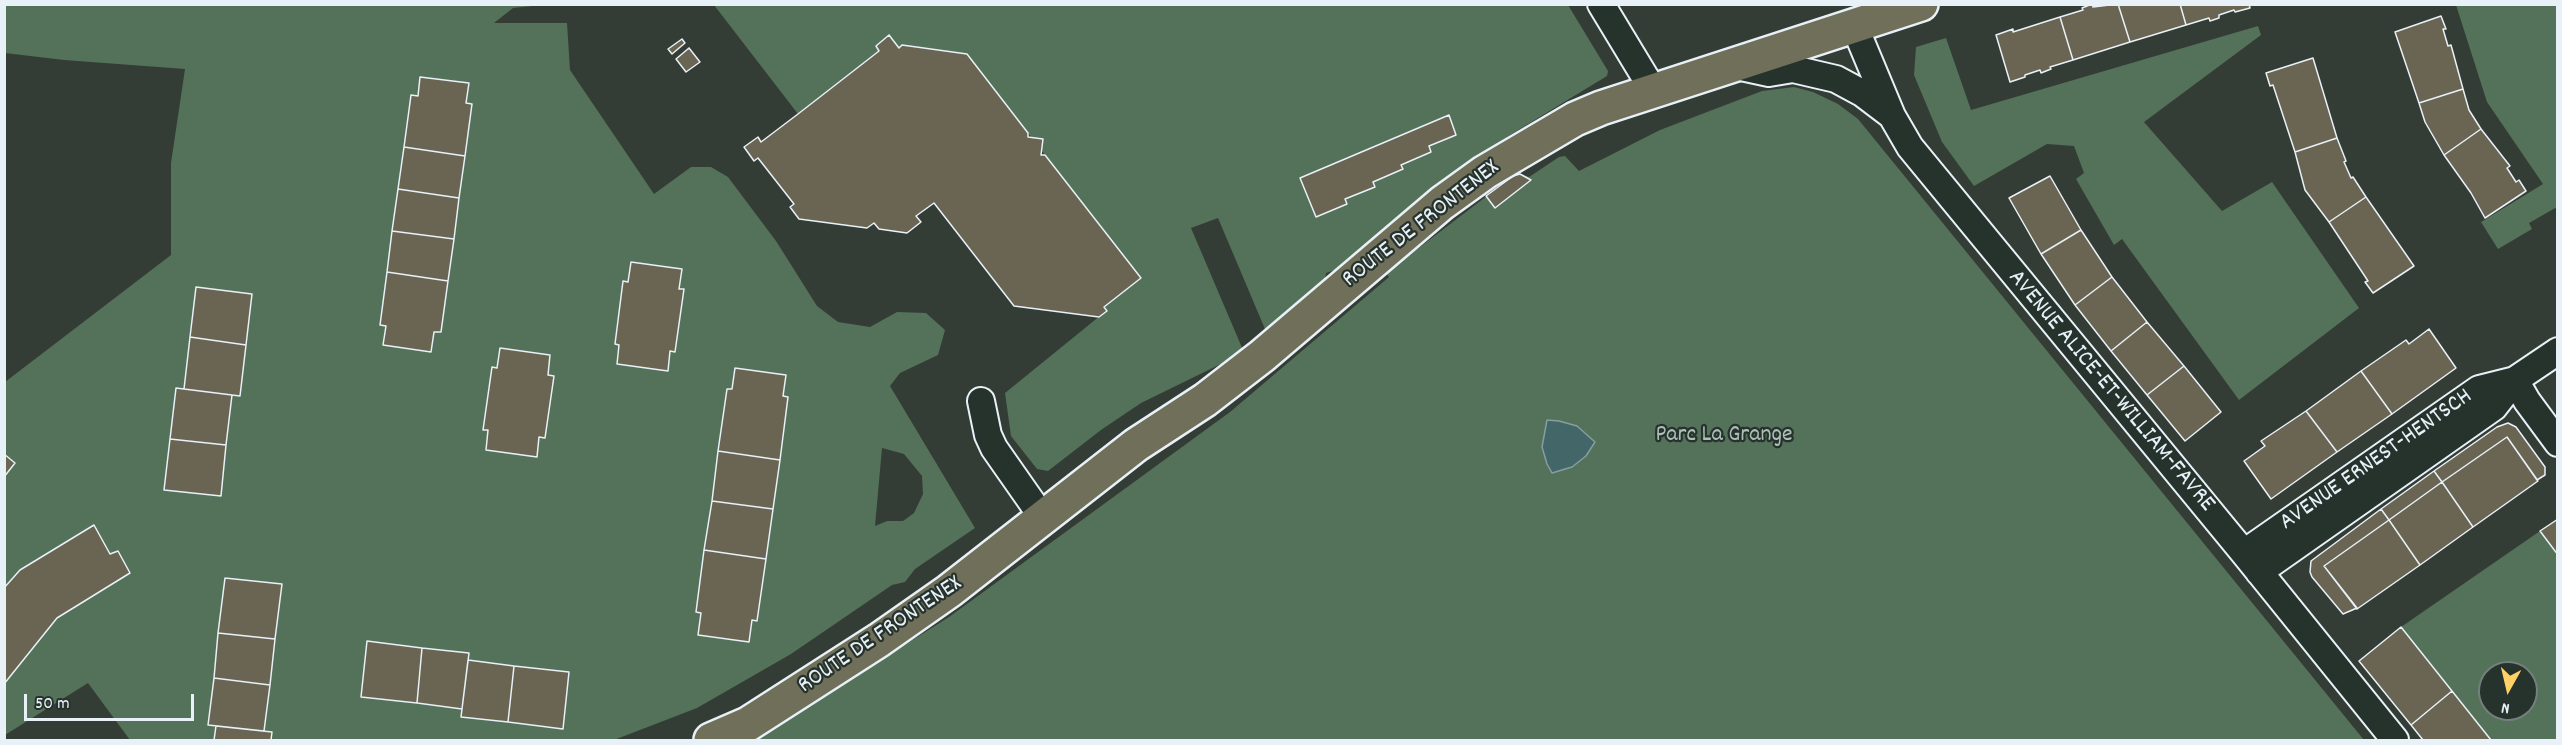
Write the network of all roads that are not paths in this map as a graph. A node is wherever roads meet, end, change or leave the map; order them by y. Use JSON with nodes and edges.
{"nodes":[{"id":1,"x":1601,"y":4,"type":"edge"},
{"id":2,"x":1921,"y":4,"type":"edge"},
{"id":3,"x":1854,"y":25,"type":"junction"},
{"id":4,"x":1731,"y":65,"type":"junction"},
{"id":5,"x":1653,"y":90,"type":"junction"},
{"id":6,"x":1892,"y":116,"type":"junction"},
{"id":7,"x":2558,"y":351,"type":"edge"},
{"id":8,"x":2515,"y":380,"type":"junction"},
{"id":9,"x":981,"y":401,"type":"dead end"},
{"id":10,"x":2558,"y":443,"type":"edge"},
{"id":11,"x":1043,"y":518,"type":"junction"},
{"id":12,"x":2252,"y":563,"type":"junction"},
{"id":13,"x":711,"y":741,"type":"edge"},
{"id":14,"x":2395,"y":741,"type":"edge"}],
"edges":[{"from":1,"to":5,"type":"street"},
{"from":2,"to":3,"type":"main road","name":"ROUTE DE FRONTENEX"},
{"from":3,"to":4,"type":"main road","name":"ROUTE DE FRONTENEX"},
{"from":3,"to":6,"type":"street","name":"AVENUE ALICE-ET-WILLIAM-FAVRE"},
{"from":4,"to":5,"type":"main road","name":"ROUTE DE FRONTENEX"},
{"from":4,"to":6,"type":"street"},
{"from":5,"to":11,"type":"main road","name":"ROUTE DE FRONTENEX"},
{"from":6,"to":12,"type":"street","name":"AVENUE ALICE-ET-WILLIAM-FAVRE"},
{"from":7,"to":8,"type":"street","name":"AVENUE ERNEST-HENTSCH"},
{"from":8,"to":10,"type":"street"},
{"from":8,"to":12,"type":"street","name":"AVENUE ERNEST-HENTSCH"},
{"from":9,"to":11,"type":"street"},
{"from":11,"to":13,"type":"main road","name":"ROUTE DE FRONTENEX"},
{"from":12,"to":14,"type":"street","name":"AVENUE ALICE-ET-WILLIAM-FAVRE"}]}
